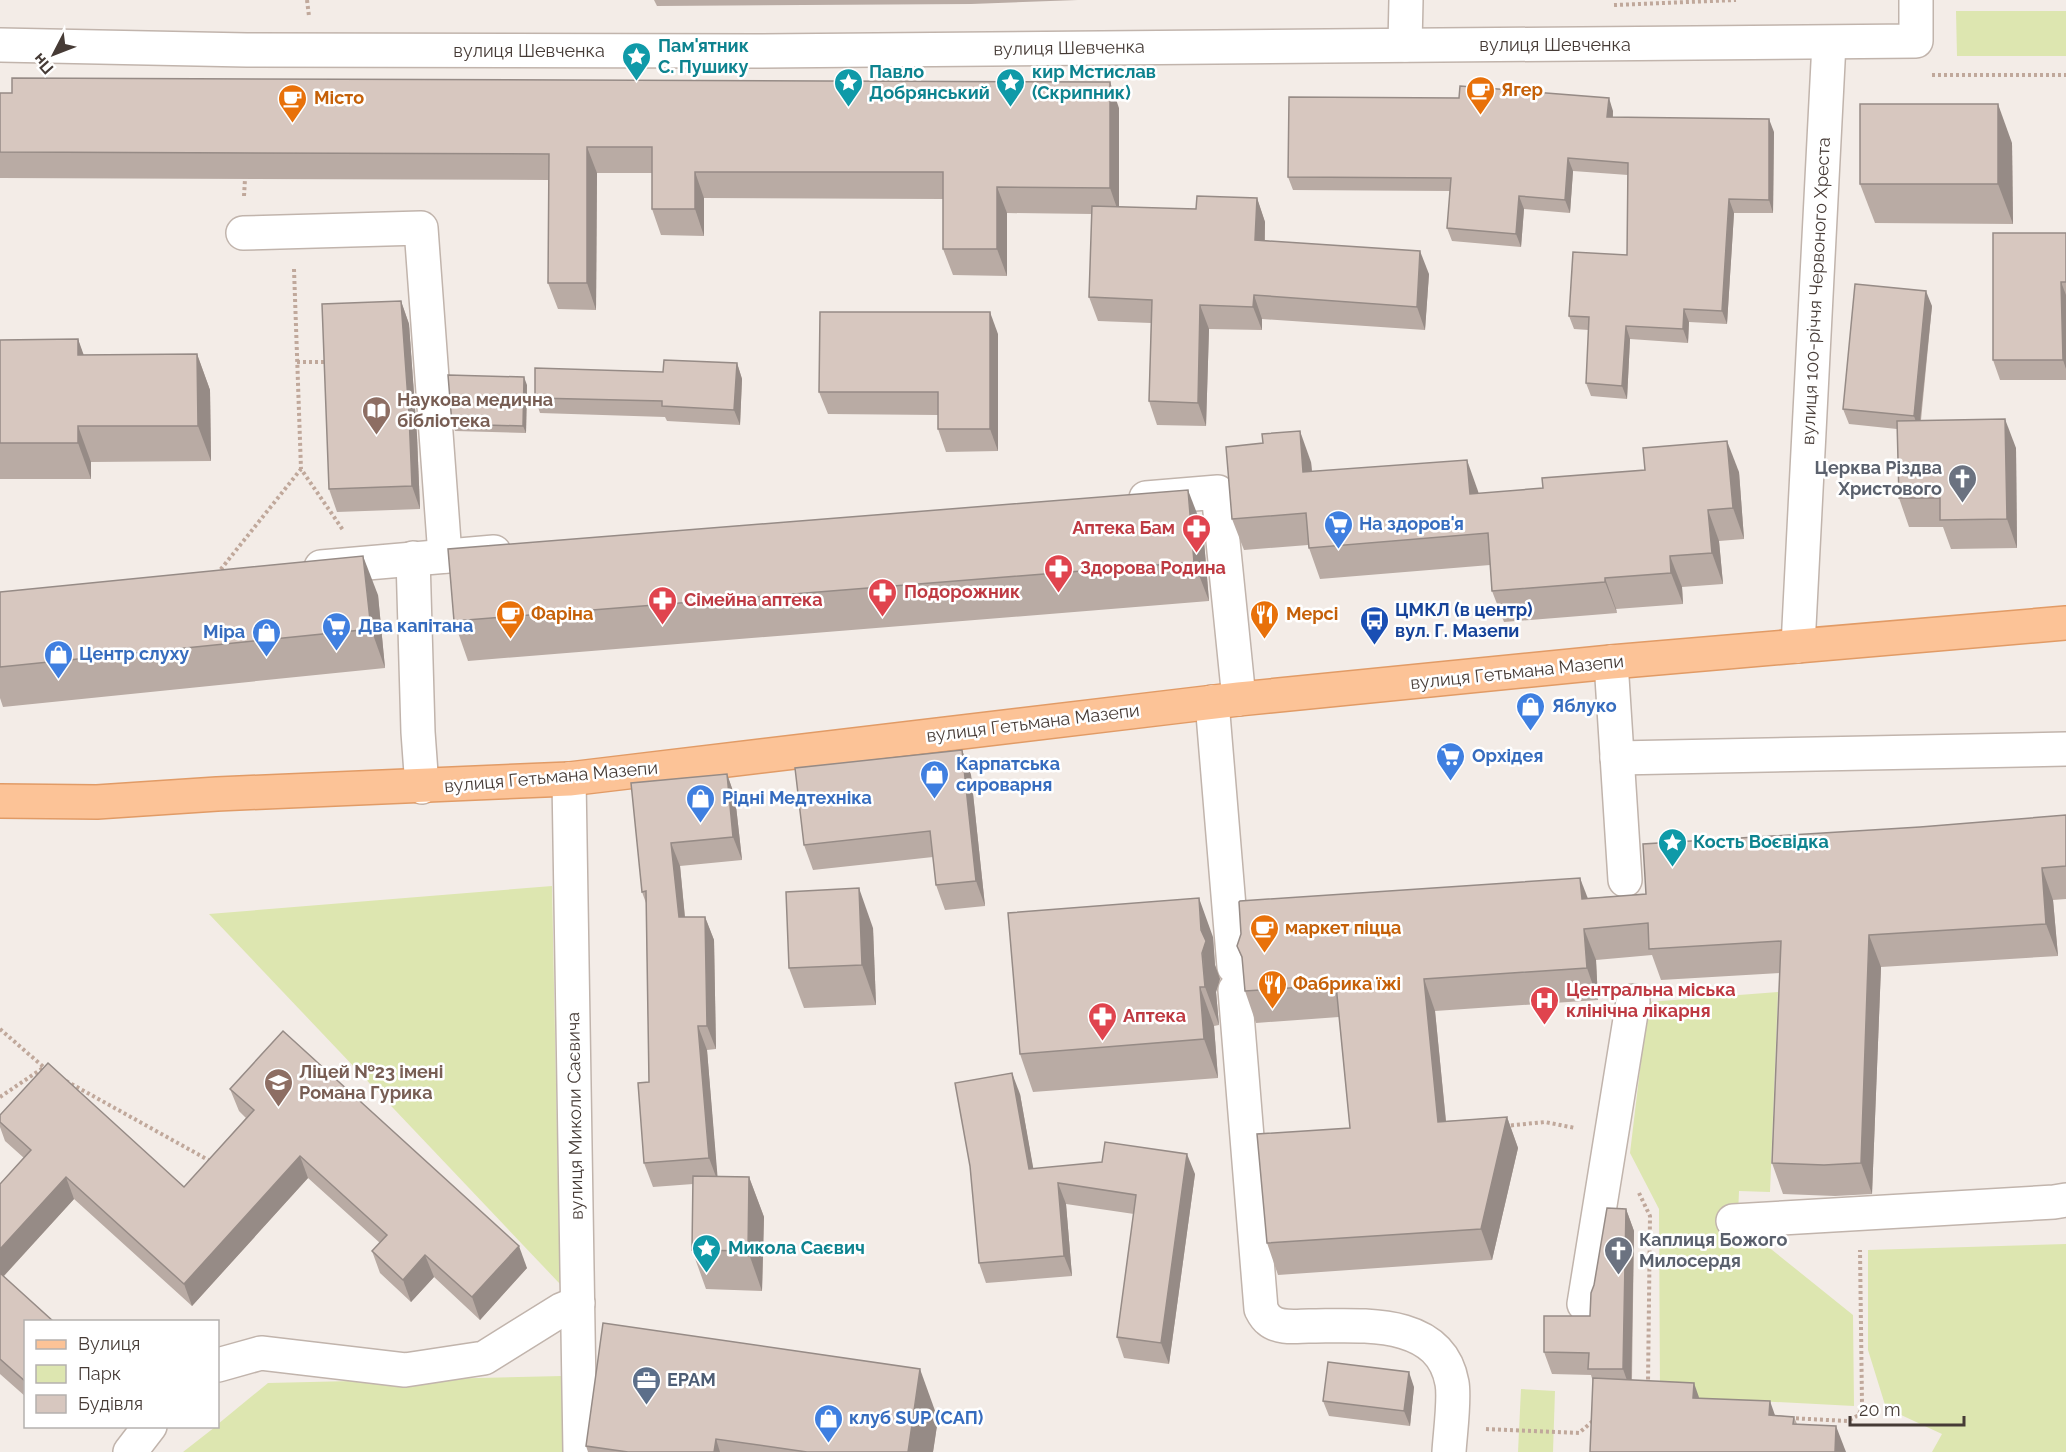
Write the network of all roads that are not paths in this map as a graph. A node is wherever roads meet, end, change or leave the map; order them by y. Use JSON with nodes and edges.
{"nodes":[{"id":1,"x":1406,"y":0,"type":"edge"},
{"id":2,"x":1916,"y":0,"type":"edge"},
{"id":3,"x":1829,"y":43,"type":"junction"},
{"id":4,"x":0,"y":45,"type":"edge"},
{"id":5,"x":1405,"y":45,"type":"junction"},
{"id":6,"x":243,"y":233,"type":"dead end"},
{"id":7,"x":1111,"y":501,"type":"edge"},
{"id":8,"x":528,"y":549,"type":"edge"},
{"id":9,"x":445,"y":556,"type":"junction"},
{"id":10,"x":413,"y":558,"type":"junction"},
{"id":11,"x":296,"y":570,"type":"edge"},
{"id":12,"x":2066,"y":622,"type":"edge"},
{"id":13,"x":1798,"y":646,"type":"junction"},
{"id":14,"x":1611,"y":662,"type":"junction"},
{"id":15,"x":1226,"y":700,"type":"junction"},
{"id":16,"x":2066,"y":749,"type":"edge"},
{"id":17,"x":1617,"y":758,"type":"junction"},
{"id":18,"x":569,"y":779,"type":"junction"},
{"id":19,"x":422,"y":787,"type":"junction"},
{"id":20,"x":0,"y":801,"type":"edge"},
{"id":21,"x":1625,"y":880,"type":"dead end"},
{"id":22,"x":1633,"y":1001,"type":"dead end"},
{"id":23,"x":2066,"y":1200,"type":"edge"},
{"id":24,"x":1733,"y":1221,"type":"dead end"},
{"id":25,"x":578,"y":1303,"type":"junction"},
{"id":26,"x":1584,"y":1304,"type":"dead end"},
{"id":27,"x":219,"y":1365,"type":"edge"},
{"id":28,"x":148,"y":1428,"type":"edge"},
{"id":29,"x":130,"y":1452,"type":"edge"},
{"id":30,"x":580,"y":1452,"type":"edge"},
{"id":31,"x":1449,"y":1452,"type":"edge"}],
"edges":[{"from":1,"to":5,"type":"street"},
{"from":2,"to":3,"type":"street","name":"вулиця Шевченка"},
{"from":3,"to":5,"type":"street","name":"вулиця Шевченка"},
{"from":3,"to":13,"type":"street","name":"вулиця 100-річчя Червоного Хреста"},
{"from":4,"to":5,"type":"street","name":"вулиця Шевченка"},
{"from":6,"to":9,"type":"street"},
{"from":7,"to":15,"type":"street"},
{"from":8,"to":9,"type":"street"},
{"from":9,"to":10,"type":"street"},
{"from":10,"to":11,"type":"street"},
{"from":10,"to":19,"type":"street"},
{"from":12,"to":13,"type":"main road","name":"вулиця Гетьмана Мазепи"},
{"from":13,"to":14,"type":"main road","name":"вулиця Гетьмана Мазепи"},
{"from":14,"to":15,"type":"main road","name":"вулиця Гетьмана Мазепи"},
{"from":14,"to":17,"type":"street"},
{"from":15,"to":18,"type":"main road","name":"вулиця Гетьмана Мазепи"},
{"from":15,"to":31,"type":"street"},
{"from":16,"to":17,"type":"street"},
{"from":17,"to":21,"type":"street"},
{"from":18,"to":19,"type":"main road","name":"вулиця Гетьмана Мазепи"},
{"from":18,"to":25,"type":"street","name":"вулиця Миколи Саєвича"},
{"from":19,"to":20,"type":"main road","name":"вулиця Гетьмана Мазепи"},
{"from":22,"to":26,"type":"street"},
{"from":23,"to":24,"type":"street"},
{"from":25,"to":27,"type":"street"},
{"from":25,"to":30,"type":"street","name":"вулиця Миколи Саєвича"},
{"from":28,"to":29,"type":"street"}]}
